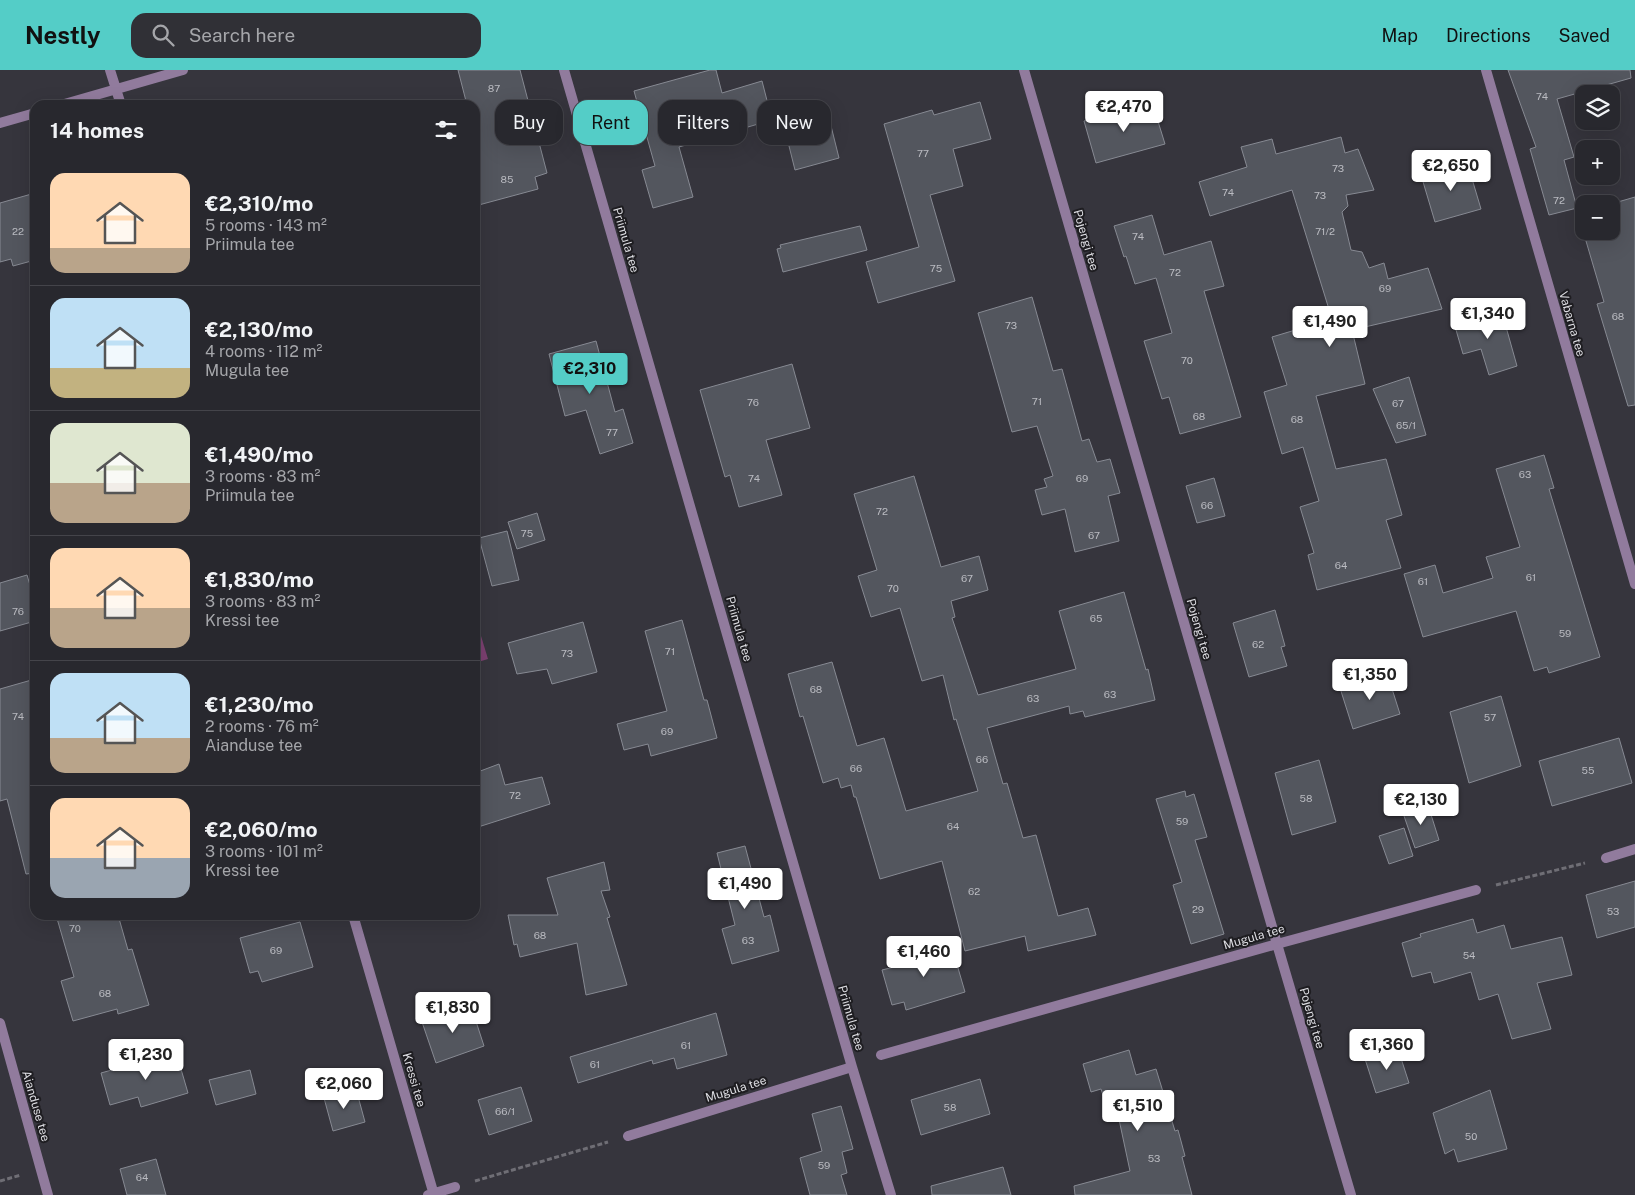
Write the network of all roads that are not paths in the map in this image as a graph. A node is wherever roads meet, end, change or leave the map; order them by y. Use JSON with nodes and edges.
{"nodes":[{"id":1,"x":110,"y":70,"type":"edge"},
{"id":2,"x":182,"y":70,"type":"edge"},
{"id":3,"x":564,"y":70,"type":"edge"},
{"id":4,"x":1024,"y":70,"type":"edge"},
{"id":5,"x":1486,"y":70,"type":"edge"},
{"id":6,"x":116,"y":89,"type":"junction"},
{"id":7,"x":78,"y":100,"type":"edge"},
{"id":8,"x":119,"y":100,"type":"edge"},
{"id":9,"x":30,"y":114,"type":"edge"},
{"id":10,"x":0,"y":123,"type":"edge"},
{"id":11,"x":1635,"y":584,"type":"edge"},
{"id":12,"x":1635,"y":849,"type":"edge"},
{"id":13,"x":1606,"y":858,"type":"road end"},
{"id":14,"x":1476,"y":890,"type":"road end"},
{"id":15,"x":355,"y":920,"type":"edge"},
{"id":16,"x":1277,"y":944,"type":"junction"},
{"id":17,"x":0,"y":1023,"type":"edge"},
{"id":18,"x":882,"y":1055,"type":"dead end"},
{"id":19,"x":852,"y":1067,"type":"junction"},
{"id":20,"x":628,"y":1136,"type":"road end"},
{"id":21,"x":455,"y":1186,"type":"road end"},
{"id":22,"x":432,"y":1194,"type":"edge"},
{"id":23,"x":48,"y":1195,"type":"edge"},
{"id":24,"x":891,"y":1195,"type":"edge"},
{"id":25,"x":1351,"y":1195,"type":"edge"}],
"edges":[{"from":1,"to":6,"type":"street"},
{"from":2,"to":6,"type":"street"},
{"from":3,"to":19,"type":"street","name":"Priimula tee"},
{"from":4,"to":16,"type":"street","name":"Pojengi tee"},
{"from":5,"to":11,"type":"street","name":"Vabarna tee"},
{"from":6,"to":7,"type":"street"},
{"from":6,"to":8,"type":"street"},
{"from":9,"to":10,"type":"street"},
{"from":12,"to":13,"type":"street"},
{"from":14,"to":16,"type":"street","name":"Mugula tee"},
{"from":15,"to":22,"type":"street","name":"Kressi tee"},
{"from":16,"to":18,"type":"street","name":"Mugula tee"},
{"from":16,"to":25,"type":"street","name":"Pojengi tee"},
{"from":17,"to":23,"type":"street","name":"Aianduse tee"},
{"from":19,"to":20,"type":"street","name":"Mugula tee"},
{"from":19,"to":24,"type":"street","name":"Priimula tee"},
{"from":21,"to":22,"type":"street"}]}
